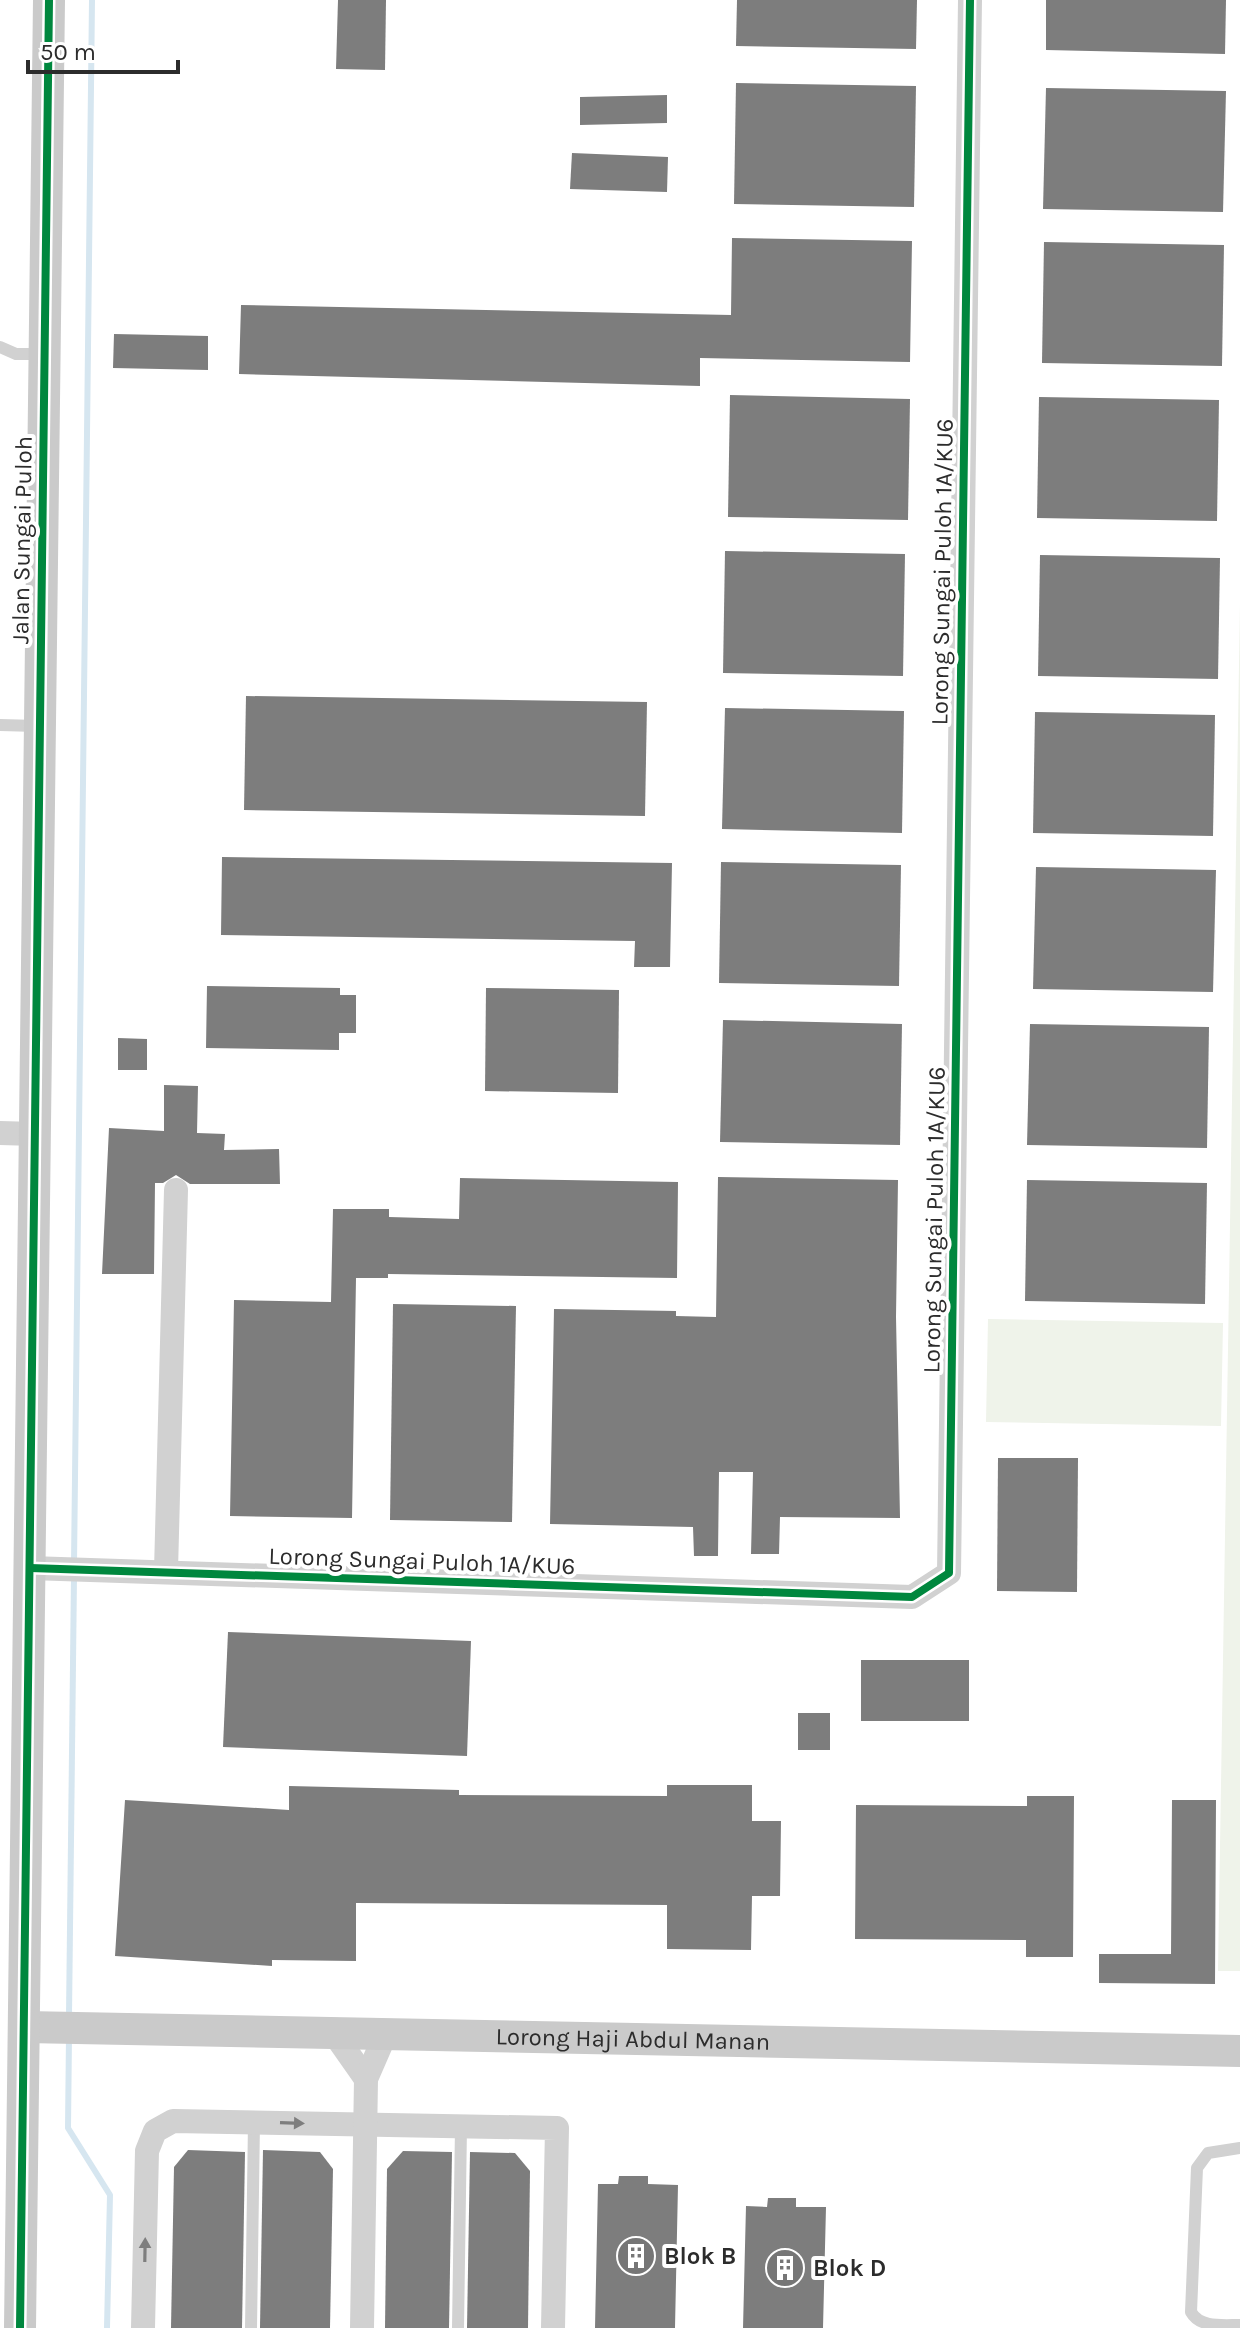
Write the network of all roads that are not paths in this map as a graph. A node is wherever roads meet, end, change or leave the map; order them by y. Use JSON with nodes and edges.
{"nodes":[{"id":1,"x":49,"y":0,"type":"edge"},
{"id":2,"x":970,"y":0,"type":"edge"},
{"id":3,"x":0,"y":347,"type":"edge"},
{"id":4,"x":45,"y":354,"type":"junction"},
{"id":5,"x":0,"y":725,"type":"edge"},
{"id":6,"x":40,"y":726,"type":"junction"},
{"id":7,"x":0,"y":1133,"type":"edge"},
{"id":8,"x":35,"y":1134,"type":"junction"},
{"id":9,"x":176,"y":1190,"type":"dead end"},
{"id":10,"x":43,"y":1568,"type":"junction"},
{"id":11,"x":166,"y":1571,"type":"junction"},
{"id":12,"x":35,"y":2027,"type":"junction"},
{"id":13,"x":333,"y":2032,"type":"junction"},
{"id":14,"x":386,"y":2033,"type":"junction"},
{"id":15,"x":1240,"y":2051,"type":"edge"},
{"id":16,"x":366,"y":2079,"type":"junction"},
{"id":17,"x":254,"y":2122,"type":"junction"},
{"id":18,"x":365,"y":2126,"type":"junction"},
{"id":19,"x":461,"y":2127,"type":"junction"},
{"id":20,"x":1240,"y":2148,"type":"edge"},
{"id":21,"x":1240,"y":2325,"type":"edge"},
{"id":22,"x":20,"y":2328,"type":"edge"},
{"id":23,"x":143,"y":2328,"type":"edge"},
{"id":24,"x":251,"y":2328,"type":"edge"},
{"id":25,"x":362,"y":2328,"type":"edge"},
{"id":26,"x":458,"y":2328,"type":"edge"},
{"id":27,"x":553,"y":2328,"type":"edge"}],
"edges":[{"from":1,"to":4,"type":"street","name":"Jalan Sungai Puloh"},
{"from":2,"to":11,"type":"street","name":"Lorong Sungai Puloh 1A/KU6"},
{"from":3,"to":4,"type":"lane"},
{"from":4,"to":6,"type":"street","name":"Jalan Sungai Puloh"},
{"from":5,"to":6,"type":"lane"},
{"from":6,"to":8,"type":"street","name":"Jalan Sungai Puloh"},
{"from":7,"to":8,"type":"street"},
{"from":8,"to":10,"type":"street","name":"Jalan Sungai Puloh"},
{"from":9,"to":11,"type":"street"},
{"from":10,"to":11,"type":"street","name":"Lorong Sungai Puloh 1A/KU6"},
{"from":10,"to":12,"type":"street","name":"Jalan Sungai Puloh"},
{"from":12,"to":13,"type":"street","name":"Lorong Haji Abdul Manan"},
{"from":12,"to":22,"type":"street","name":"Jalan Sungai Puloh"},
{"from":13,"to":14,"type":"street","name":"Lorong Haji Abdul Manan"},
{"from":13,"to":16,"type":"street"},
{"from":14,"to":15,"type":"street","name":"Lorong Haji Abdul Manan"},
{"from":14,"to":16,"type":"street"},
{"from":16,"to":18,"type":"street"},
{"from":17,"to":18,"type":"street","one_way":true},
{"from":23,"to":17,"type":"street","one_way":true},
{"from":17,"to":24,"type":"lane"},
{"from":18,"to":19,"type":"street"},
{"from":18,"to":25,"type":"street"},
{"from":19,"to":26,"type":"lane"},
{"from":19,"to":27,"type":"street"},
{"from":20,"to":21,"type":"lane"}]}
